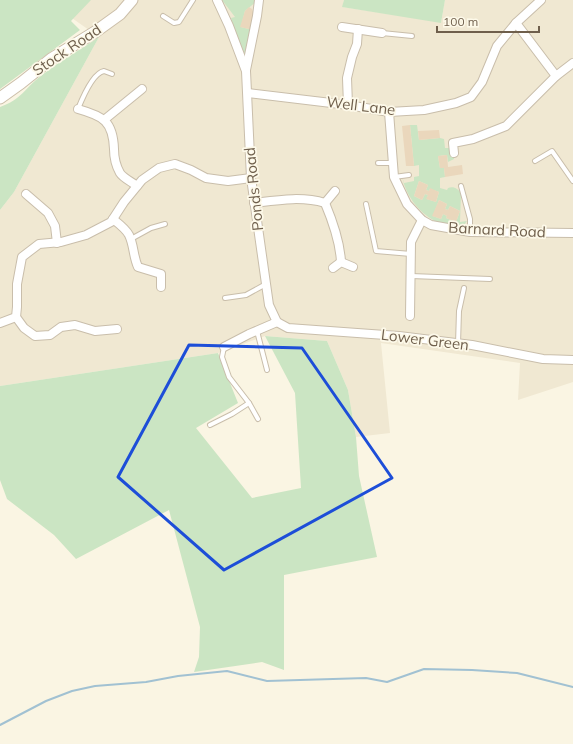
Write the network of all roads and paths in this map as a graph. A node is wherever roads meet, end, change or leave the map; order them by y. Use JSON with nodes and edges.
{"nodes":[{"id":1,"x":132,"y":0,"type":"edge"},
{"id":2,"x":192,"y":0,"type":"edge"},
{"id":3,"x":217,"y":0,"type":"edge"},
{"id":4,"x":259,"y":0,"type":"edge"},
{"id":5,"x":541,"y":0,"type":"edge"},
{"id":6,"x":163,"y":16,"type":"dead end"},
{"id":7,"x":516,"y":23,"type":"junction"},
{"id":8,"x":342,"y":27,"type":"dead end"},
{"id":9,"x":358,"y":29,"type":"junction"},
{"id":10,"x":382,"y":32,"type":"joint"},
{"id":11,"x":412,"y":36,"type":"dead end"},
{"id":12,"x":573,"y":63,"type":"edge"},
{"id":13,"x":246,"y":71,"type":"junction"},
{"id":14,"x":112,"y":74,"type":"dead end"},
{"id":15,"x":556,"y":76,"type":"junction"},
{"id":16,"x":142,"y":89,"type":"dead end"},
{"id":17,"x":248,"y":93,"type":"junction"},
{"id":18,"x":0,"y":98,"type":"edge"},
{"id":19,"x":348,"y":105,"type":"junction"},
{"id":20,"x":78,"y":109,"type":"joint"},
{"id":21,"x":389,"y":112,"type":"junction"},
{"id":22,"x":104,"y":120,"type":"junction"},
{"id":23,"x":454,"y":153,"type":"dead end"},
{"id":24,"x":535,"y":161,"type":"dead end"},
{"id":25,"x":393,"y":162,"type":"junction"},
{"id":26,"x":378,"y":163,"type":"dead end"},
{"id":27,"x":409,"y":175,"type":"dead end"},
{"id":28,"x":394,"y":177,"type":"junction"},
{"id":29,"x":251,"y":178,"type":"junction"},
{"id":30,"x":573,"y":181,"type":"edge"},
{"id":31,"x":137,"y":186,"type":"junction"},
{"id":32,"x":461,"y":186,"type":"dead end"},
{"id":33,"x":335,"y":191,"type":"dead end"},
{"id":34,"x":26,"y":194,"type":"dead end"},
{"id":35,"x":254,"y":203,"type":"junction"},
{"id":36,"x":325,"y":203,"type":"junction"},
{"id":37,"x":366,"y":204,"type":"dead end"},
{"id":38,"x":113,"y":219,"type":"junction"},
{"id":39,"x":422,"y":220,"type":"junction"},
{"id":40,"x":165,"y":224,"type":"dead end"},
{"id":41,"x":470,"y":232,"type":"junction"},
{"id":42,"x":573,"y":233,"type":"edge"},
{"id":43,"x":130,"y":240,"type":"junction"},
{"id":44,"x":57,"y":243,"type":"junction"},
{"id":45,"x":410,"y":254,"type":"junction"},
{"id":46,"x":341,"y":262,"type":"junction"},
{"id":47,"x":353,"y":267,"type":"dead end"},
{"id":48,"x":333,"y":268,"type":"dead end"},
{"id":49,"x":410,"y":276,"type":"junction"},
{"id":50,"x":490,"y":279,"type":"dead end"},
{"id":51,"x":266,"y":284,"type":"junction"},
{"id":52,"x":161,"y":286,"type":"dead end"},
{"id":53,"x":464,"y":288,"type":"dead end"},
{"id":54,"x":226,"y":298,"type":"dead end"},
{"id":55,"x":410,"y":316,"type":"dead end"},
{"id":56,"x":16,"y":317,"type":"junction"},
{"id":57,"x":277,"y":322,"type":"junction"},
{"id":58,"x":0,"y":323,"type":"edge"},
{"id":59,"x":117,"y":329,"type":"dead end"},
{"id":60,"x":257,"y":330,"type":"junction"},
{"id":61,"x":458,"y":344,"type":"junction"},
{"id":62,"x":224,"y":347,"type":"joint"},
{"id":63,"x":573,"y":360,"type":"edge"},
{"id":64,"x":267,"y":370,"type":"dead end"},
{"id":65,"x":250,"y":403,"type":"junction"},
{"id":66,"x":258,"y":419,"type":"dead end"},
{"id":67,"x":210,"y":425,"type":"dead end"}],
"edges":[{"from":1,"to":18,"type":"main road","name":"Stock Road"},
{"from":2,"to":6,"type":"lane"},
{"from":3,"to":13,"type":"street","name":"Ponds Road"},
{"from":4,"to":13,"type":"street"},
{"from":5,"to":7,"type":"street","name":"Well Lane"},
{"from":7,"to":15,"type":"street"},
{"from":7,"to":21,"type":"street","name":"Well Lane"},
{"from":8,"to":9,"type":"street"},
{"from":9,"to":10,"type":"street"},
{"from":9,"to":19,"type":"street"},
{"from":10,"to":11,"type":"lane"},
{"from":12,"to":15,"type":"street"},
{"from":13,"to":17,"type":"street","name":"Ponds Road"},
{"from":14,"to":20,"type":"lane"},
{"from":15,"to":23,"type":"street"},
{"from":16,"to":22,"type":"street"},
{"from":17,"to":19,"type":"street","name":"Well Lane"},
{"from":17,"to":29,"type":"street","name":"Ponds Road"},
{"from":19,"to":21,"type":"street","name":"Well Lane"},
{"from":20,"to":22,"type":"street"},
{"from":21,"to":25,"type":"street","name":"Barnard Road"},
{"from":22,"to":31,"type":"street"},
{"from":24,"to":30,"type":"lane"},
{"from":25,"to":26,"type":"lane"},
{"from":25,"to":28,"type":"street","name":"Barnard Road"},
{"from":27,"to":28,"type":"lane"},
{"from":28,"to":39,"type":"street","name":"Barnard Road"},
{"from":29,"to":31,"type":"street"},
{"from":29,"to":35,"type":"street","name":"Ponds Road"},
{"from":31,"to":38,"type":"street"},
{"from":32,"to":41,"type":"lane"},
{"from":33,"to":36,"type":"street"},
{"from":34,"to":44,"type":"street"},
{"from":35,"to":36,"type":"street"},
{"from":35,"to":51,"type":"street","name":"Ponds Road"},
{"from":36,"to":46,"type":"street"},
{"from":37,"to":45,"type":"lane"},
{"from":38,"to":43,"type":"street"},
{"from":38,"to":44,"type":"street"},
{"from":39,"to":41,"type":"street","name":"Barnard Road"},
{"from":39,"to":45,"type":"street"},
{"from":40,"to":43,"type":"lane"},
{"from":41,"to":42,"type":"street","name":"Barnard Road"},
{"from":43,"to":52,"type":"street"},
{"from":44,"to":56,"type":"street"},
{"from":45,"to":49,"type":"street"},
{"from":46,"to":47,"type":"street"},
{"from":46,"to":48,"type":"street"},
{"from":49,"to":50,"type":"lane"},
{"from":49,"to":55,"type":"street"},
{"from":51,"to":54,"type":"lane"},
{"from":51,"to":57,"type":"street","name":"Ponds Road"},
{"from":53,"to":61,"type":"lane"},
{"from":56,"to":58,"type":"street"},
{"from":56,"to":59,"type":"street"},
{"from":57,"to":60,"type":"street"},
{"from":57,"to":61,"type":"street","name":"Lower Green"},
{"from":60,"to":62,"type":"street"},
{"from":60,"to":64,"type":"lane"},
{"from":61,"to":63,"type":"street","name":"Lower Green"},
{"from":62,"to":65,"type":"lane"},
{"from":65,"to":66,"type":"lane"},
{"from":65,"to":67,"type":"lane"}]}
